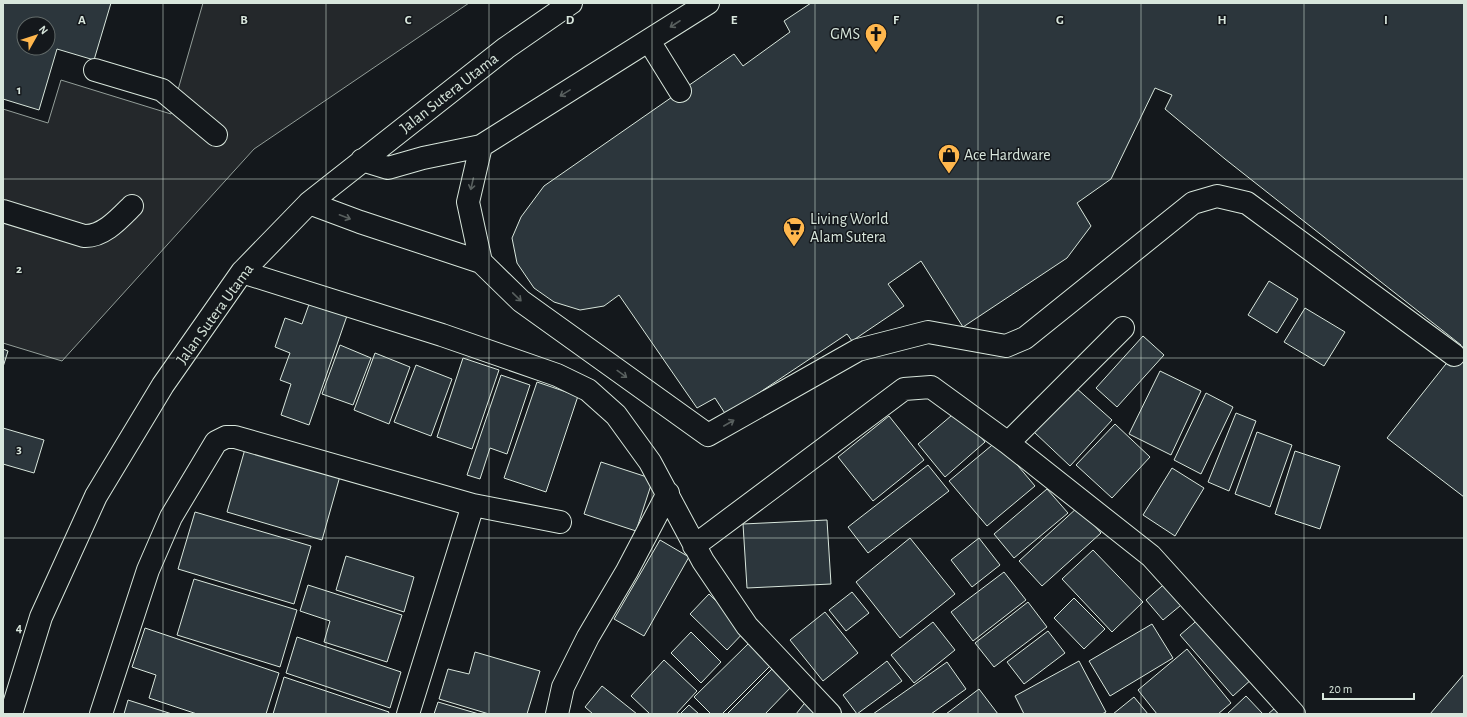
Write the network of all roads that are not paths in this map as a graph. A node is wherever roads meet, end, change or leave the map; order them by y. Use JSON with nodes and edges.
{"nodes":[{"id":1,"x":571,"y":3,"type":"edge"},
{"id":2,"x":708,"y":3,"type":"edge"},
{"id":3,"x":649,"y":41,"type":"junction"},
{"id":4,"x":94,"y":70,"type":"dead end"},
{"id":5,"x":680,"y":91,"type":"dead end"},
{"id":6,"x":216,"y":135,"type":"dead end"},
{"id":7,"x":481,"y":146,"type":"junction"},
{"id":8,"x":365,"y":158,"type":"junction"},
{"id":9,"x":424,"y":158,"type":"junction"},
{"id":10,"x":309,"y":203,"type":"junction"},
{"id":11,"x":132,"y":206,"type":"dead end"},
{"id":12,"x":3,"y":211,"type":"edge"},
{"id":13,"x":480,"y":262,"type":"junction"},
{"id":14,"x":242,"y":272,"type":"junction"},
{"id":15,"x":1123,"y":328,"type":"dead end"},
{"id":16,"x":1454,"y":355,"type":"dead end"},
{"id":17,"x":1008,"y":443,"type":"junction"},
{"id":18,"x":668,"y":493,"type":"junction"},
{"id":19,"x":473,"y":505,"type":"junction"},
{"id":20,"x":560,"y":522,"type":"dead end"},
{"id":21,"x":694,"y":546,"type":"junction"},
{"id":22,"x":11,"y":714,"type":"edge"},
{"id":23,"x":101,"y":714,"type":"edge"},
{"id":24,"x":408,"y":714,"type":"edge"},
{"id":25,"x":557,"y":714,"type":"edge"},
{"id":26,"x":830,"y":714,"type":"edge"},
{"id":27,"x":1294,"y":714,"type":"edge"}],
"edges":[{"from":1,"to":8,"type":"street","name":"Jalan Sutera Utama"},
{"from":2,"to":3,"type":"street","one_way":true},
{"from":3,"to":5,"type":"street"},
{"from":3,"to":7,"type":"street","one_way":true},
{"from":4,"to":6,"type":"street"},
{"from":7,"to":9,"type":"street"},
{"from":7,"to":13,"type":"street","one_way":true},
{"from":8,"to":9,"type":"street"},
{"from":8,"to":9,"type":"street"},
{"from":8,"to":10,"type":"street","name":"Jalan Sutera Utama"},
{"from":10,"to":13,"type":"street","one_way":true},
{"from":10,"to":14,"type":"street","name":"Jalan Sutera Utama"},
{"from":11,"to":12,"type":"street"},
{"from":13,"to":16,"type":"street","one_way":true},
{"from":14,"to":18,"type":"street"},
{"from":14,"to":22,"type":"street","name":"Jalan Sutera Utama"},
{"from":15,"to":17,"type":"street"},
{"from":17,"to":21,"type":"street"},
{"from":17,"to":27,"type":"street"},
{"from":18,"to":21,"type":"street"},
{"from":18,"to":25,"type":"street"},
{"from":19,"to":20,"type":"street"},
{"from":19,"to":23,"type":"street"},
{"from":19,"to":24,"type":"street"},
{"from":21,"to":26,"type":"street"}]}
